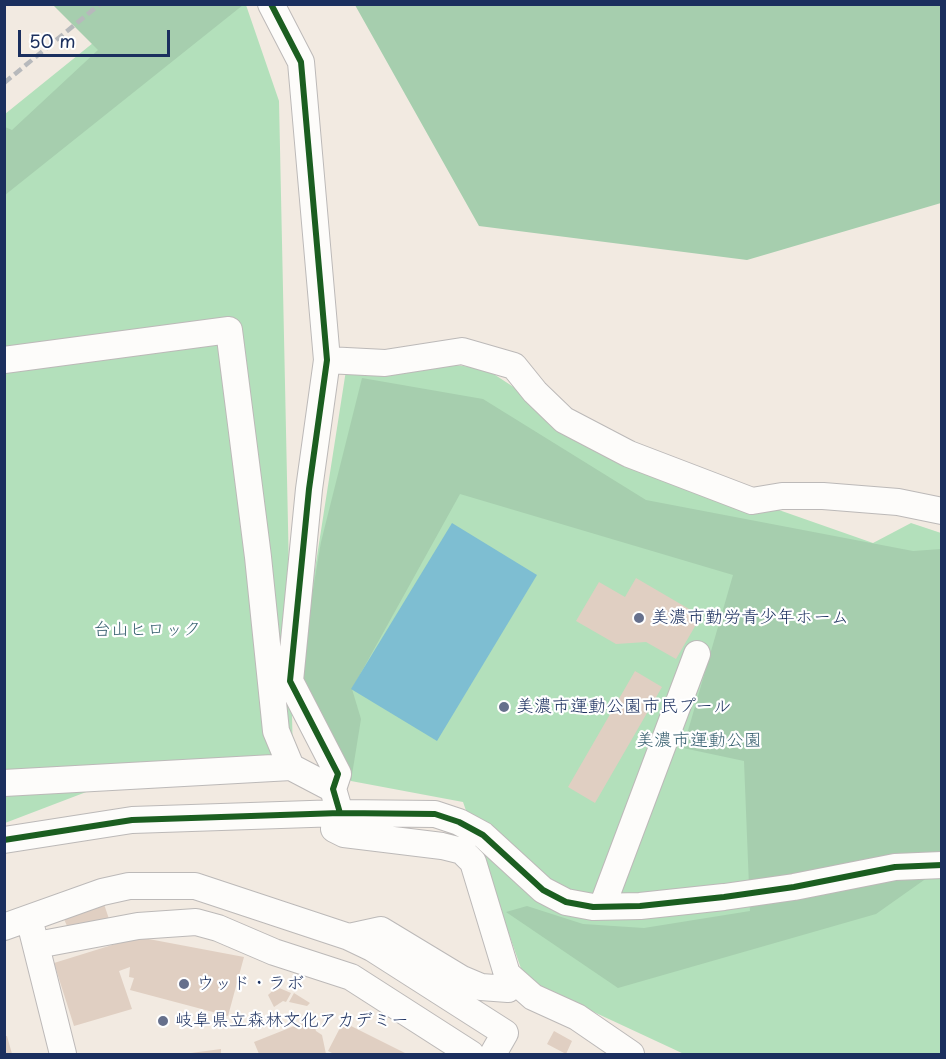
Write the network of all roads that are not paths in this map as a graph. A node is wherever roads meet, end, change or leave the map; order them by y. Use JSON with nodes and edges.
{"nodes":[{"id":1,"x":271,"y":4,"type":"edge"},
{"id":2,"x":4,"y":360,"type":"edge"},
{"id":3,"x":327,"y":360,"type":"junction"},
{"id":4,"x":942,"y":511,"type":"edge"},
{"id":5,"x":697,"y":654,"type":"dead end"},
{"id":6,"x":291,"y":767,"type":"junction"},
{"id":7,"x":4,"y":783,"type":"edge"},
{"id":8,"x":337,"y":801,"type":"junction"},
{"id":9,"x":4,"y":840,"type":"edge"},
{"id":10,"x":942,"y":865,"type":"edge"},
{"id":11,"x":602,"y":907,"type":"junction"},
{"id":12,"x":29,"y":918,"type":"junction"},
{"id":13,"x":4,"y":927,"type":"edge"},
{"id":14,"x":350,"y":937,"type":"junction"},
{"id":15,"x":37,"y":945,"type":"junction"},
{"id":16,"x":514,"y":981,"type":"junction"},
{"id":17,"x":620,"y":1052,"type":"edge"},
{"id":18,"x":63,"y":1054,"type":"edge"},
{"id":19,"x":471,"y":1054,"type":"edge"},
{"id":20,"x":493,"y":1054,"type":"edge"}],
"edges":[{"from":1,"to":3,"type":"street"},
{"from":2,"to":6,"type":"street"},
{"from":3,"to":4,"type":"street"},
{"from":3,"to":8,"type":"street"},
{"from":5,"to":11,"type":"street"},
{"from":6,"to":7,"type":"street"},
{"from":6,"to":8,"type":"street"},
{"from":8,"to":9,"type":"street"},
{"from":8,"to":11,"type":"street"},
{"from":8,"to":16,"type":"street"},
{"from":10,"to":11,"type":"street"},
{"from":12,"to":13,"type":"street"},
{"from":12,"to":14,"type":"street"},
{"from":12,"to":15,"type":"street"},
{"from":14,"to":16,"type":"street"},
{"from":14,"to":20,"type":"street"},
{"from":15,"to":18,"type":"street"},
{"from":15,"to":19,"type":"street"},
{"from":16,"to":17,"type":"street"}]}
